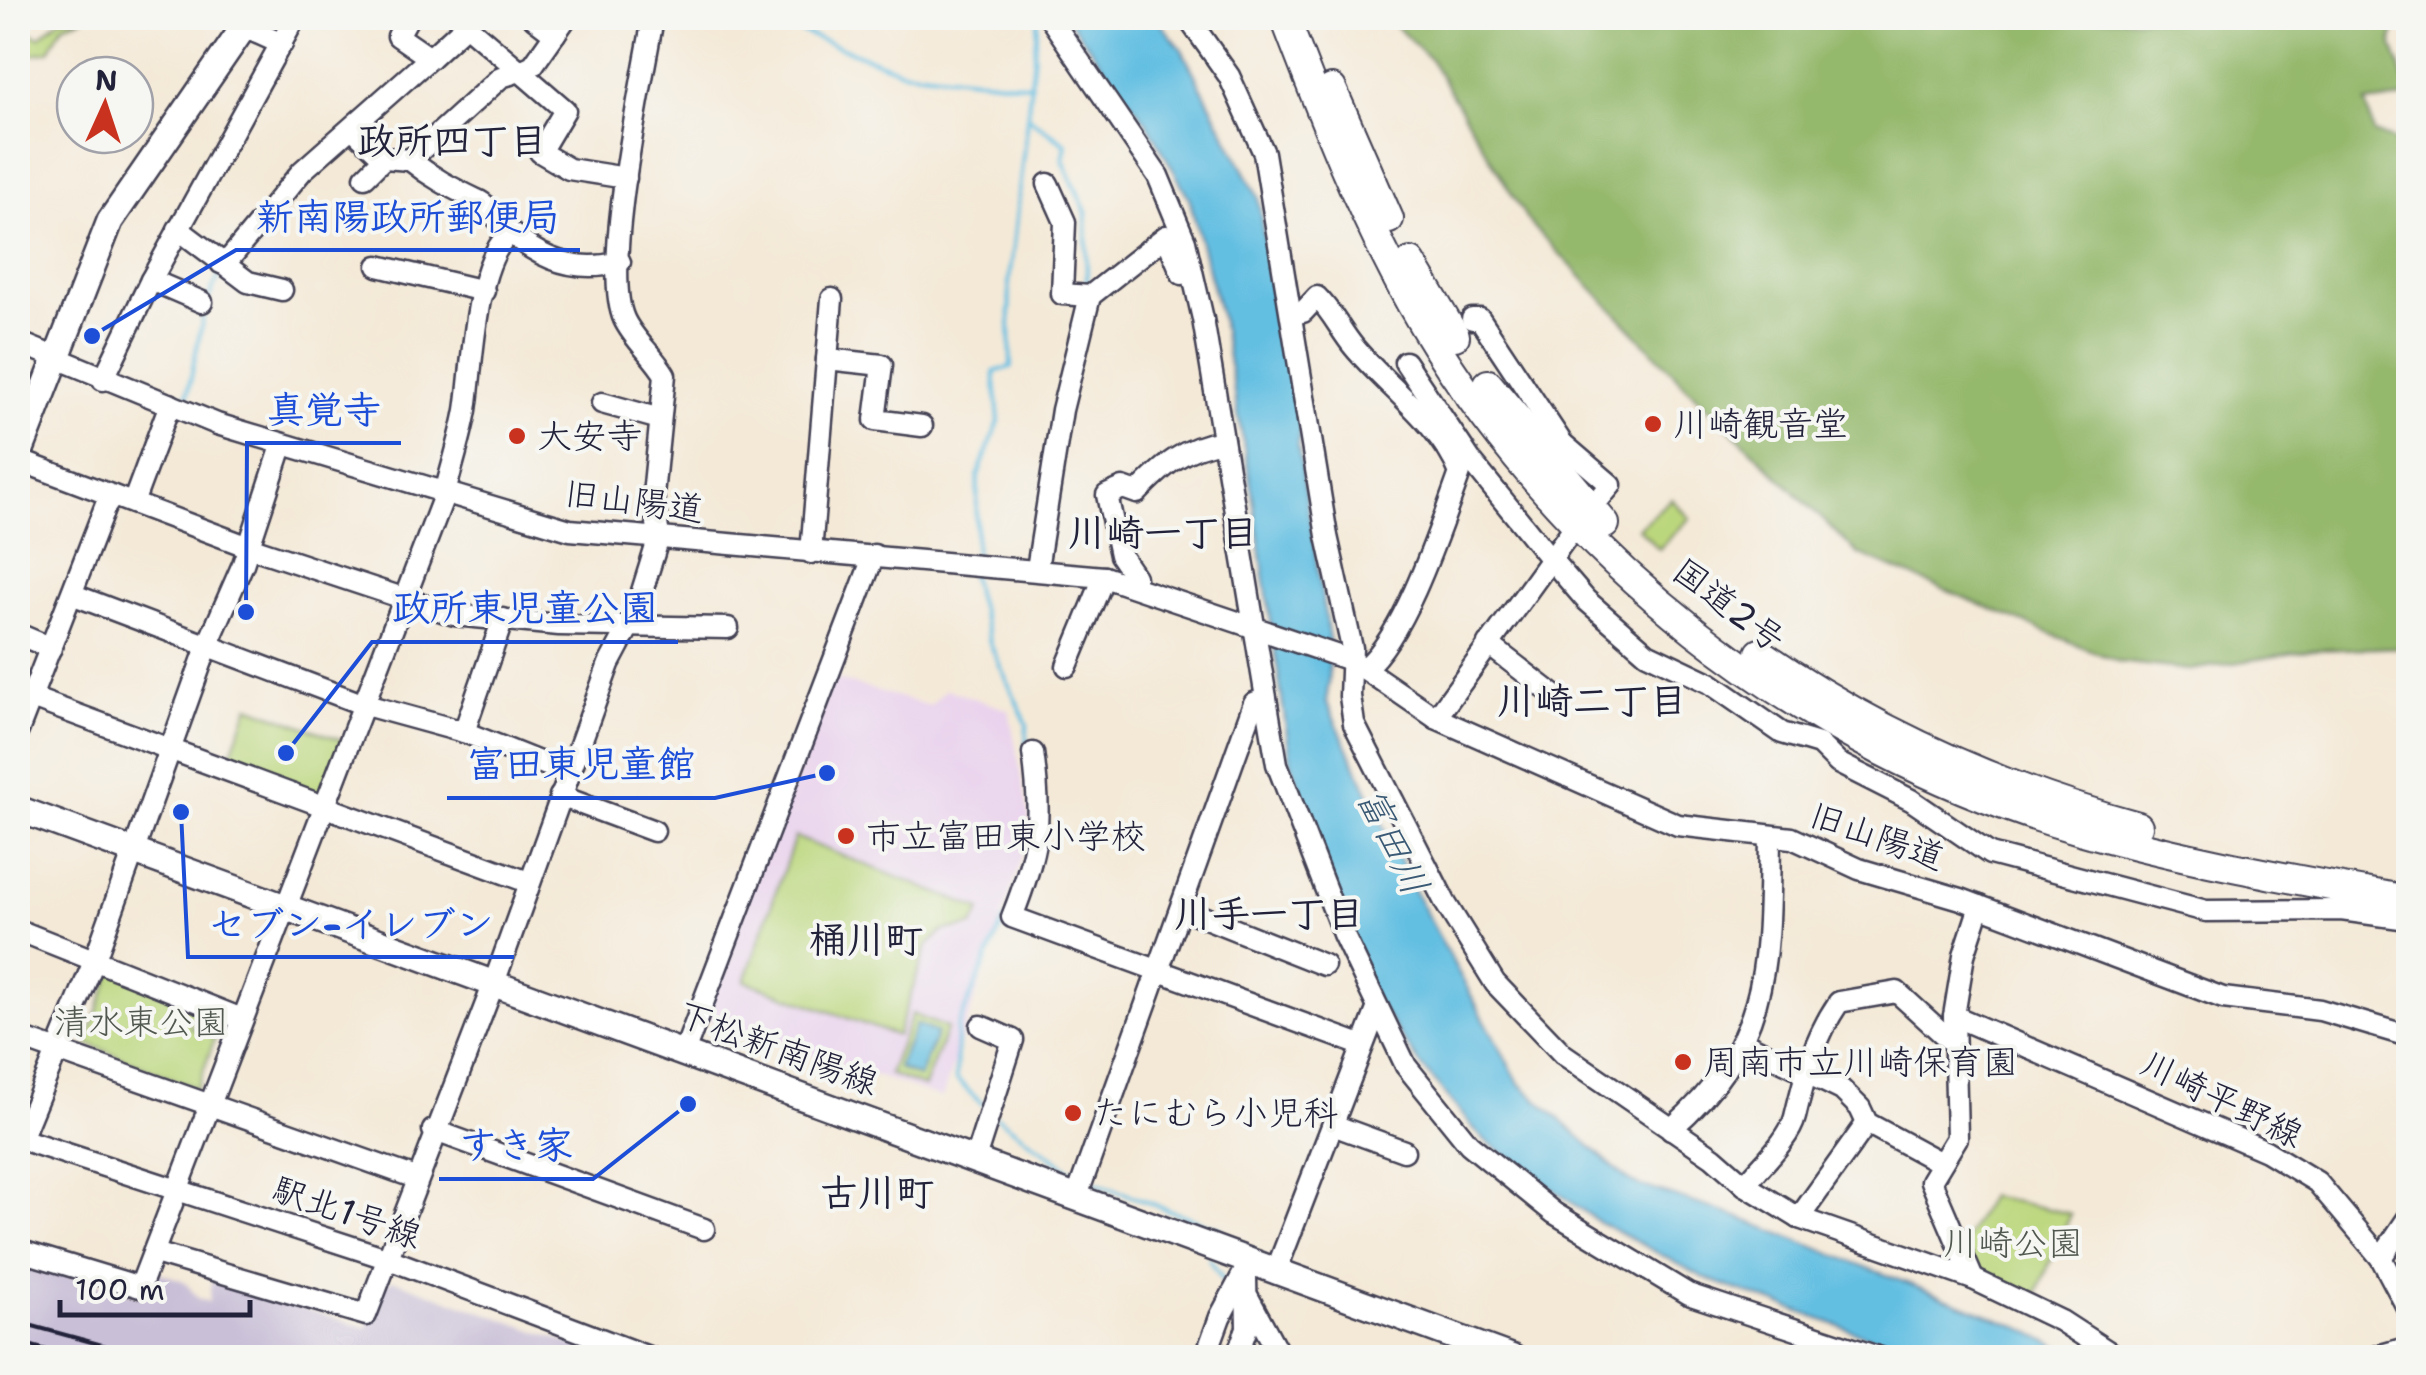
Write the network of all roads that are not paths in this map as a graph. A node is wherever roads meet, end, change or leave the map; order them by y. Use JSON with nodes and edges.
{"nodes":[{"id":1,"x":295,"y":18,"type":"edge"},
{"id":2,"x":534,"y":18,"type":"edge"},
{"id":3,"x":653,"y":18,"type":"edge"},
{"id":4,"x":1050,"y":18,"type":"edge"},
{"id":5,"x":1188,"y":18,"type":"edge"},
{"id":6,"x":1285,"y":18,"type":"edge"},
{"id":7,"x":1305,"y":18,"type":"edge"},
{"id":8,"x":471,"y":22,"type":"edge"},
{"id":9,"x":248,"y":23,"type":"edge"},
{"id":10,"x":378,"y":25,"type":"dead end"},
{"id":11,"x":561,"y":26,"type":"edge"},
{"id":12,"x":403,"y":27,"type":"edge"},
{"id":13,"x":282,"y":44,"type":"junction"},
{"id":14,"x":430,"y":58,"type":"junction"},
{"id":15,"x":520,"y":71,"type":"junction"},
{"id":16,"x":353,"y":129,"type":"junction"},
{"id":17,"x":384,"y":158,"type":"junction"},
{"id":18,"x":410,"y":160,"type":"junction"},
{"id":19,"x":365,"y":177,"type":"dead end"},
{"id":20,"x":626,"y":178,"type":"junction"},
{"id":21,"x":1048,"y":184,"type":"dead end"},
{"id":22,"x":178,"y":229,"type":"junction"},
{"id":23,"x":511,"y":233,"type":"junction"},
{"id":24,"x":221,"y":262,"type":"junction"},
{"id":25,"x":620,"y":262,"type":"junction"},
{"id":26,"x":378,"y":266,"type":"dead end"},
{"id":27,"x":1194,"y":274,"type":"junction"},
{"id":28,"x":150,"y":280,"type":"junction"},
{"id":29,"x":282,"y":290,"type":"dead end"},
{"id":30,"x":484,"y":291,"type":"junction"},
{"id":31,"x":1090,"y":296,"type":"junction"},
{"id":32,"x":832,"y":298,"type":"dead end"},
{"id":33,"x":202,"y":302,"type":"dead end"},
{"id":34,"x":1292,"y":314,"type":"junction"},
{"id":35,"x":1472,"y":319,"type":"dead end"},
{"id":36,"x":18,"y":342,"type":"edge"},
{"id":37,"x":56,"y":358,"type":"junction"},
{"id":38,"x":827,"y":359,"type":"junction"},
{"id":39,"x":103,"y":380,"type":"junction"},
{"id":40,"x":1386,"y":381,"type":"junction"},
{"id":41,"x":602,"y":403,"type":"dead end"},
{"id":42,"x":170,"y":404,"type":"junction"},
{"id":43,"x":660,"y":419,"type":"junction"},
{"id":44,"x":922,"y":426,"type":"dead end"},
{"id":45,"x":1223,"y":441,"type":"junction"},
{"id":46,"x":282,"y":446,"type":"junction"},
{"id":47,"x":1554,"y":451,"type":"junction"},
{"id":48,"x":18,"y":458,"type":"edge"},
{"id":49,"x":445,"y":493,"type":"junction"},
{"id":50,"x":1600,"y":498,"type":"dead end"},
{"id":51,"x":123,"y":500,"type":"junction"},
{"id":52,"x":1569,"y":534,"type":"dead end"},
{"id":53,"x":659,"y":536,"type":"junction"},
{"id":54,"x":249,"y":547,"type":"junction"},
{"id":55,"x":811,"y":553,"type":"junction"},
{"id":56,"x":874,"y":556,"type":"junction"},
{"id":57,"x":1549,"y":556,"type":"junction"},
{"id":58,"x":1037,"y":568,"type":"junction"},
{"id":59,"x":1104,"y":577,"type":"junction"},
{"id":60,"x":1134,"y":586,"type":"junction"},
{"id":61,"x":74,"y":594,"type":"junction"},
{"id":62,"x":402,"y":600,"type":"junction"},
{"id":63,"x":503,"y":620,"type":"junction"},
{"id":64,"x":628,"y":627,"type":"junction"},
{"id":65,"x":728,"y":628,"type":"dead end"},
{"id":66,"x":1258,"y":628,"type":"junction"},
{"id":67,"x":18,"y":634,"type":"edge"},
{"id":68,"x":208,"y":644,"type":"junction"},
{"id":69,"x":1488,"y":644,"type":"junction"},
{"id":70,"x":51,"y":648,"type":"junction"},
{"id":71,"x":1354,"y":662,"type":"junction"},
{"id":72,"x":1067,"y":666,"type":"dead end"},
{"id":73,"x":1555,"y":696,"type":"dead end"},
{"id":74,"x":32,"y":698,"type":"junction"},
{"id":75,"x":1266,"y":698,"type":"junction"},
{"id":76,"x":362,"y":704,"type":"junction"},
{"id":77,"x":1436,"y":718,"type":"junction"},
{"id":78,"x":18,"y":732,"type":"edge"},
{"id":79,"x":464,"y":732,"type":"junction"},
{"id":80,"x":170,"y":751,"type":"junction"},
{"id":81,"x":1033,"y":753,"type":"dead end"},
{"id":82,"x":568,"y":774,"type":"junction"},
{"id":83,"x":560,"y":796,"type":"junction"},
{"id":84,"x":324,"y":808,"type":"junction"},
{"id":85,"x":18,"y":809,"type":"edge"},
{"id":86,"x":654,"y":830,"type":"dead end"},
{"id":87,"x":1770,"y":836,"type":"junction"},
{"id":88,"x":134,"y":849,"type":"junction"},
{"id":89,"x":2408,"y":881,"type":"edge"},
{"id":90,"x":528,"y":882,"type":"junction"},
{"id":91,"x":2408,"y":900,"type":"edge"},
{"id":92,"x":285,"y":906,"type":"junction"},
{"id":93,"x":1980,"y":906,"type":"junction"},
{"id":94,"x":1183,"y":908,"type":"junction"},
{"id":95,"x":2356,"y":912,"type":"junction"},
{"id":96,"x":2408,"y":920,"type":"edge"},
{"id":97,"x":18,"y":930,"type":"edge"},
{"id":98,"x":2408,"y":932,"type":"edge"},
{"id":99,"x":95,"y":959,"type":"junction"},
{"id":100,"x":1324,"y":965,"type":"dead end"},
{"id":101,"x":1159,"y":970,"type":"junction"},
{"id":102,"x":494,"y":983,"type":"junction"},
{"id":103,"x":1376,"y":1012,"type":"junction"},
{"id":104,"x":1954,"y":1016,"type":"junction"},
{"id":105,"x":242,"y":1018,"type":"junction"},
{"id":106,"x":981,"y":1026,"type":"dead end"},
{"id":107,"x":2408,"y":1036,"type":"edge"},
{"id":108,"x":18,"y":1037,"type":"edge"},
{"id":109,"x":1742,"y":1042,"type":"junction"},
{"id":110,"x":1953,"y":1044,"type":"junction"},
{"id":111,"x":1361,"y":1045,"type":"junction"},
{"id":112,"x":55,"y":1050,"type":"junction"},
{"id":113,"x":685,"y":1050,"type":"junction"},
{"id":114,"x":1805,"y":1072,"type":"junction"},
{"id":115,"x":210,"y":1103,"type":"junction"},
{"id":116,"x":1867,"y":1123,"type":"junction"},
{"id":117,"x":1333,"y":1124,"type":"junction"},
{"id":118,"x":1671,"y":1129,"type":"junction"},
{"id":119,"x":434,"y":1130,"type":"junction"},
{"id":120,"x":19,"y":1139,"type":"edge"},
{"id":121,"x":1404,"y":1150,"type":"dead end"},
{"id":122,"x":976,"y":1159,"type":"junction"},
{"id":123,"x":1938,"y":1162,"type":"junction"},
{"id":124,"x":416,"y":1178,"type":"junction"},
{"id":125,"x":1745,"y":1186,"type":"junction"},
{"id":126,"x":180,"y":1190,"type":"junction"},
{"id":127,"x":1077,"y":1196,"type":"junction"},
{"id":128,"x":1799,"y":1218,"type":"junction"},
{"id":129,"x":2408,"y":1218,"type":"edge"},
{"id":130,"x":704,"y":1230,"type":"dead end"},
{"id":131,"x":18,"y":1250,"type":"edge"},
{"id":132,"x":155,"y":1253,"type":"junction"},
{"id":133,"x":386,"y":1258,"type":"junction"},
{"id":134,"x":2381,"y":1258,"type":"junction"},
{"id":135,"x":1276,"y":1271,"type":"junction"},
{"id":136,"x":1248,"y":1278,"type":"junction"},
{"id":137,"x":1973,"y":1279,"type":"junction"},
{"id":138,"x":2406,"y":1299,"type":"edge"},
{"id":139,"x":2408,"y":1350,"type":"edge"},
{"id":140,"x":651,"y":1358,"type":"edge"},
{"id":141,"x":1204,"y":1358,"type":"edge"},
{"id":142,"x":1236,"y":1358,"type":"edge"},
{"id":143,"x":1281,"y":1358,"type":"edge"},
{"id":144,"x":1514,"y":1358,"type":"edge"},
{"id":145,"x":1881,"y":1358,"type":"edge"},
{"id":146,"x":2118,"y":1358,"type":"edge"},
{"id":147,"x":2380,"y":1358,"type":"edge"}],
"edges":[{"from":1,"to":13,"type":"street"},
{"from":2,"to":11,"type":"street"},
{"from":3,"to":20,"type":"street"},
{"from":4,"to":27,"type":"street"},
{"from":5,"to":34,"type":"street"},
{"from":6,"to":91,"type":"highway","name":"国道2号"},
{"from":7,"to":47,"type":"highway","name":"国道2号"},
{"from":8,"to":14,"type":"street"},
{"from":8,"to":15,"type":"street"},
{"from":9,"to":13,"type":"street"},
{"from":9,"to":37,"type":"main road"},
{"from":10,"to":12,"type":"street"},
{"from":11,"to":15,"type":"street"},
{"from":12,"to":14,"type":"street"},
{"from":13,"to":22,"type":"street"},
{"from":14,"to":16,"type":"street"},
{"from":15,"to":18,"type":"street"},
{"from":15,"to":20,"type":"street"},
{"from":16,"to":17,"type":"street"},
{"from":16,"to":24,"type":"street"},
{"from":17,"to":18,"type":"street"},
{"from":17,"to":19,"type":"street"},
{"from":18,"to":23,"type":"street"},
{"from":20,"to":25,"type":"street"},
{"from":21,"to":31,"type":"street"},
{"from":22,"to":24,"type":"street"},
{"from":22,"to":28,"type":"street"},
{"from":23,"to":25,"type":"street"},
{"from":23,"to":30,"type":"street"},
{"from":24,"to":29,"type":"street"},
{"from":25,"to":43,"type":"street"},
{"from":26,"to":30,"type":"street"},
{"from":27,"to":31,"type":"street"},
{"from":27,"to":45,"type":"street"},
{"from":28,"to":33,"type":"street"},
{"from":28,"to":39,"type":"street"},
{"from":30,"to":49,"type":"street"},
{"from":31,"to":58,"type":"street"},
{"from":32,"to":38,"type":"street"},
{"from":34,"to":40,"type":"street"},
{"from":34,"to":71,"type":"street"},
{"from":35,"to":47,"type":"street"},
{"from":36,"to":37,"type":"street","name":"旧山陽道"},
{"from":37,"to":39,"type":"street","name":"旧山陽道"},
{"from":37,"to":48,"type":"main road"},
{"from":38,"to":44,"type":"street"},
{"from":38,"to":55,"type":"street"},
{"from":39,"to":42,"type":"street","name":"旧山陽道"},
{"from":40,"to":57,"type":"street"},
{"from":40,"to":71,"type":"street"},
{"from":41,"to":43,"type":"street"},
{"from":42,"to":46,"type":"street","name":"旧山陽道"},
{"from":42,"to":51,"type":"street"},
{"from":43,"to":53,"type":"street"},
{"from":45,"to":60,"type":"street"},
{"from":45,"to":66,"type":"street"},
{"from":46,"to":49,"type":"street","name":"旧山陽道"},
{"from":46,"to":54,"type":"street"},
{"from":47,"to":50,"type":"street"},
{"from":47,"to":89,"type":"highway","name":"国道2号"},
{"from":48,"to":51,"type":"street"},
{"from":49,"to":53,"type":"street","name":"旧山陽道"},
{"from":49,"to":62,"type":"street"},
{"from":51,"to":54,"type":"street"},
{"from":51,"to":61,"type":"street"},
{"from":52,"to":57,"type":"street"},
{"from":53,"to":55,"type":"street","name":"旧山陽道"},
{"from":53,"to":64,"type":"street"},
{"from":54,"to":62,"type":"street"},
{"from":54,"to":68,"type":"street"},
{"from":55,"to":56,"type":"street","name":"旧山陽道"},
{"from":56,"to":58,"type":"street","name":"旧山陽道"},
{"from":56,"to":113,"type":"street"},
{"from":57,"to":69,"type":"street"},
{"from":57,"to":95,"type":"street"},
{"from":58,"to":59,"type":"street","name":"旧山陽道"},
{"from":59,"to":60,"type":"street","name":"旧山陽道"},
{"from":59,"to":72,"type":"street"},
{"from":60,"to":66,"type":"street","name":"旧山陽道"},
{"from":61,"to":68,"type":"street"},
{"from":61,"to":70,"type":"street"},
{"from":62,"to":63,"type":"street"},
{"from":62,"to":76,"type":"street"},
{"from":63,"to":64,"type":"street"},
{"from":63,"to":79,"type":"street"},
{"from":64,"to":65,"type":"street"},
{"from":64,"to":82,"type":"street"},
{"from":66,"to":71,"type":"street","name":"旧山陽道"},
{"from":66,"to":75,"type":"street"},
{"from":67,"to":70,"type":"street"},
{"from":68,"to":76,"type":"street"},
{"from":68,"to":80,"type":"street"},
{"from":69,"to":73,"type":"street"},
{"from":69,"to":77,"type":"street"},
{"from":70,"to":74,"type":"street"},
{"from":71,"to":77,"type":"street","name":"旧山陽道"},
{"from":71,"to":118,"type":"street"},
{"from":74,"to":78,"type":"street"},
{"from":74,"to":80,"type":"street"},
{"from":75,"to":94,"type":"street"},
{"from":75,"to":103,"type":"street"},
{"from":76,"to":79,"type":"street"},
{"from":76,"to":84,"type":"street"},
{"from":77,"to":87,"type":"street","name":"旧山陽道"},
{"from":79,"to":82,"type":"street"},
{"from":80,"to":84,"type":"street"},
{"from":80,"to":88,"type":"street"},
{"from":81,"to":101,"type":"street"},
{"from":82,"to":83,"type":"street"},
{"from":83,"to":86,"type":"street"},
{"from":83,"to":90,"type":"street"},
{"from":84,"to":90,"type":"street"},
{"from":84,"to":92,"type":"street"},
{"from":85,"to":88,"type":"main road","name":"下松新南陽線"},
{"from":87,"to":93,"type":"street","name":"旧山陽道"},
{"from":87,"to":109,"type":"street"},
{"from":88,"to":92,"type":"main road","name":"下松新南陽線"},
{"from":88,"to":99,"type":"street"},
{"from":90,"to":102,"type":"street"},
{"from":92,"to":102,"type":"main road","name":"下松新南陽線"},
{"from":92,"to":105,"type":"street"},
{"from":93,"to":104,"type":"street"},
{"from":93,"to":107,"type":"street","name":"旧山陽道"},
{"from":94,"to":100,"type":"street"},
{"from":94,"to":101,"type":"street"},
{"from":95,"to":96,"type":"street"},
{"from":95,"to":98,"type":"street"},
{"from":97,"to":99,"type":"street"},
{"from":99,"to":105,"type":"street"},
{"from":99,"to":112,"type":"street"},
{"from":101,"to":111,"type":"street"},
{"from":101,"to":127,"type":"street"},
{"from":102,"to":113,"type":"main road","name":"下松新南陽線"},
{"from":102,"to":119,"type":"street"},
{"from":103,"to":111,"type":"street"},
{"from":103,"to":145,"type":"street"},
{"from":104,"to":110,"type":"street"},
{"from":104,"to":134,"type":"street","name":"川崎平野線"},
{"from":105,"to":115,"type":"street"},
{"from":106,"to":122,"type":"street"},
{"from":108,"to":112,"type":"street"},
{"from":109,"to":114,"type":"street"},
{"from":109,"to":118,"type":"street"},
{"from":110,"to":114,"type":"street"},
{"from":110,"to":123,"type":"street"},
{"from":111,"to":117,"type":"street"},
{"from":112,"to":115,"type":"street"},
{"from":112,"to":120,"type":"street"},
{"from":113,"to":122,"type":"main road","name":"下松新南陽線"},
{"from":114,"to":116,"type":"street"},
{"from":114,"to":125,"type":"street"},
{"from":115,"to":124,"type":"street"},
{"from":115,"to":126,"type":"street"},
{"from":116,"to":123,"type":"street"},
{"from":116,"to":128,"type":"street"},
{"from":117,"to":121,"type":"street"},
{"from":117,"to":135,"type":"street"},
{"from":118,"to":125,"type":"street"},
{"from":119,"to":124,"type":"street"},
{"from":119,"to":130,"type":"street"},
{"from":120,"to":126,"type":"street","name":"駅北1号線"},
{"from":122,"to":127,"type":"main road","name":"下松新南陽線"},
{"from":123,"to":137,"type":"street"},
{"from":124,"to":133,"type":"street"},
{"from":125,"to":128,"type":"street"},
{"from":126,"to":132,"type":"street"},
{"from":126,"to":133,"type":"street","name":"駅北1号線"},
{"from":127,"to":136,"type":"main road","name":"下松新南陽線"},
{"from":128,"to":137,"type":"street"},
{"from":129,"to":134,"type":"street"},
{"from":131,"to":132,"type":"street"},
{"from":132,"to":133,"type":"street"},
{"from":133,"to":140,"type":"street","name":"駅北1号線"},
{"from":134,"to":138,"type":"street","name":"川崎平野線"},
{"from":135,"to":136,"type":"main road","name":"下松新南陽線"},
{"from":135,"to":144,"type":"main road","name":"下松新南陽線"},
{"from":136,"to":141,"type":"street"},
{"from":136,"to":142,"type":"street"},
{"from":136,"to":143,"type":"street"},
{"from":137,"to":146,"type":"street"},
{"from":139,"to":147,"type":"main road"}]}
